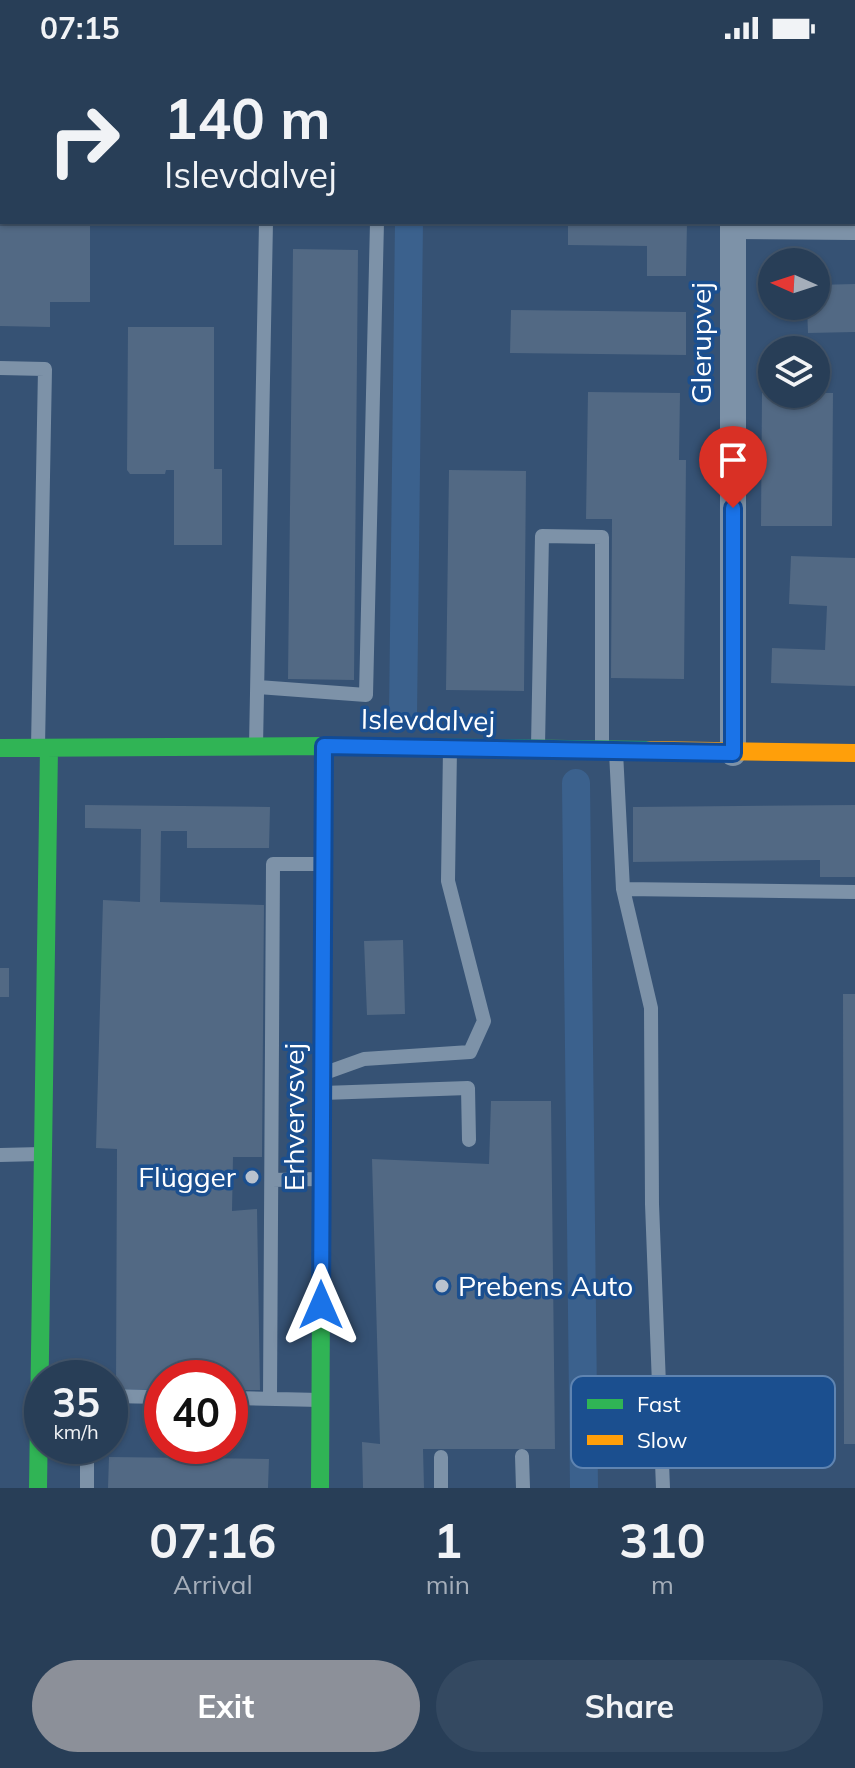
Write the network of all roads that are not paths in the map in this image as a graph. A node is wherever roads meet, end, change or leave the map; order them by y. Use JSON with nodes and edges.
{"nodes":[{"id":1,"x":266,"y":224,"type":"edge"},
{"id":2,"x":377,"y":224,"type":"edge"},
{"id":3,"x":733,"y":227,"type":"edge"},
{"id":4,"x":855,"y":233,"type":"edge"},
{"id":5,"x":0,"y":368,"type":"edge"},
{"id":6,"x":258,"y":687,"type":"junction"},
{"id":7,"x":324,"y":746,"type":"junction"},
{"id":8,"x":256,"y":747,"type":"junction"},
{"id":9,"x":0,"y":748,"type":"edge"},
{"id":10,"x":44,"y":748,"type":"junction"},
{"id":11,"x":450,"y":748,"type":"junction"},
{"id":12,"x":538,"y":750,"type":"junction"},
{"id":13,"x":609,"y":751,"type":"junction"},
{"id":14,"x":733,"y":753,"type":"junction"},
{"id":15,"x":855,"y":753,"type":"edge"},
{"id":16,"x":324,"y":864,"type":"junction"},
{"id":17,"x":623,"y":889,"type":"junction"},
{"id":18,"x":855,"y":892,"type":"edge"},
{"id":19,"x":323,"y":1083,"type":"junction"},
{"id":20,"x":469,"y":1140,"type":"dead end"},
{"id":21,"x":42,"y":1154,"type":"junction"},
{"id":22,"x":0,"y":1156,"type":"edge"},
{"id":23,"x":322,"y":1179,"type":"junction"},
{"id":24,"x":272,"y":1180,"type":"junction"},
{"id":25,"x":41,"y":1360,"type":"edge"},
{"id":26,"x":659,"y":1376,"type":"edge"},
{"id":27,"x":248,"y":1398,"type":"edge"},
{"id":28,"x":270,"y":1399,"type":"junction"},
{"id":29,"x":321,"y":1400,"type":"junction"},
{"id":30,"x":522,"y":1456,"type":"dead end"},
{"id":31,"x":441,"y":1457,"type":"dead end"},
{"id":32,"x":39,"y":1464,"type":"edge"},
{"id":33,"x":87,"y":1464,"type":"edge"},
{"id":34,"x":662,"y":1468,"type":"edge"},
{"id":35,"x":38,"y":1488,"type":"edge"},
{"id":36,"x":87,"y":1488,"type":"edge"},
{"id":37,"x":320,"y":1488,"type":"edge"},
{"id":38,"x":441,"y":1488,"type":"edge"},
{"id":39,"x":523,"y":1488,"type":"edge"},
{"id":40,"x":663,"y":1488,"type":"edge"}],
"edges":[{"from":1,"to":6,"type":"lane"},
{"from":2,"to":6,"type":"lane"},
{"from":3,"to":4,"type":"lane"},
{"from":3,"to":14,"type":"street","name":"Glerupvej"},
{"from":5,"to":10,"type":"lane"},
{"from":6,"to":8,"type":"lane"},
{"from":7,"to":8,"type":"street","name":"Islevdalvej"},
{"from":7,"to":11,"type":"street","name":"Islevdalvej"},
{"from":7,"to":16,"type":"street","name":"Erhvervsvej"},
{"from":8,"to":10,"type":"street","name":"Islevdalvej"},
{"from":9,"to":10,"type":"street","name":"Islevdalvej"},
{"from":10,"to":21,"type":"street"},
{"from":11,"to":12,"type":"street","name":"Islevdalvej"},
{"from":11,"to":19,"type":"lane"},
{"from":12,"to":13,"type":"street","name":"Islevdalvej"},
{"from":12,"to":13,"type":"lane"},
{"from":13,"to":14,"type":"street","name":"Islevdalvej"},
{"from":13,"to":17,"type":"lane"},
{"from":14,"to":15,"type":"street","name":"Islevdalvej"},
{"from":16,"to":19,"type":"street","name":"Erhvervsvej"},
{"from":16,"to":24,"type":"lane"},
{"from":17,"to":18,"type":"lane"},
{"from":17,"to":26,"type":"lane"},
{"from":19,"to":20,"type":"lane"},
{"from":19,"to":23,"type":"street","name":"Erhvervsvej"},
{"from":21,"to":22,"type":"lane"},
{"from":21,"to":25,"type":"street"},
{"from":23,"to":24,"type":"lane"},
{"from":23,"to":29,"type":"street","name":"Erhvervsvej"},
{"from":24,"to":28,"type":"lane"},
{"from":27,"to":28,"type":"lane"},
{"from":28,"to":29,"type":"lane"},
{"from":29,"to":37,"type":"street","name":"Erhvervsvej"},
{"from":30,"to":39,"type":"lane"},
{"from":31,"to":38,"type":"lane"},
{"from":32,"to":35,"type":"street"},
{"from":33,"to":36,"type":"lane"},
{"from":34,"to":40,"type":"lane"}]}
